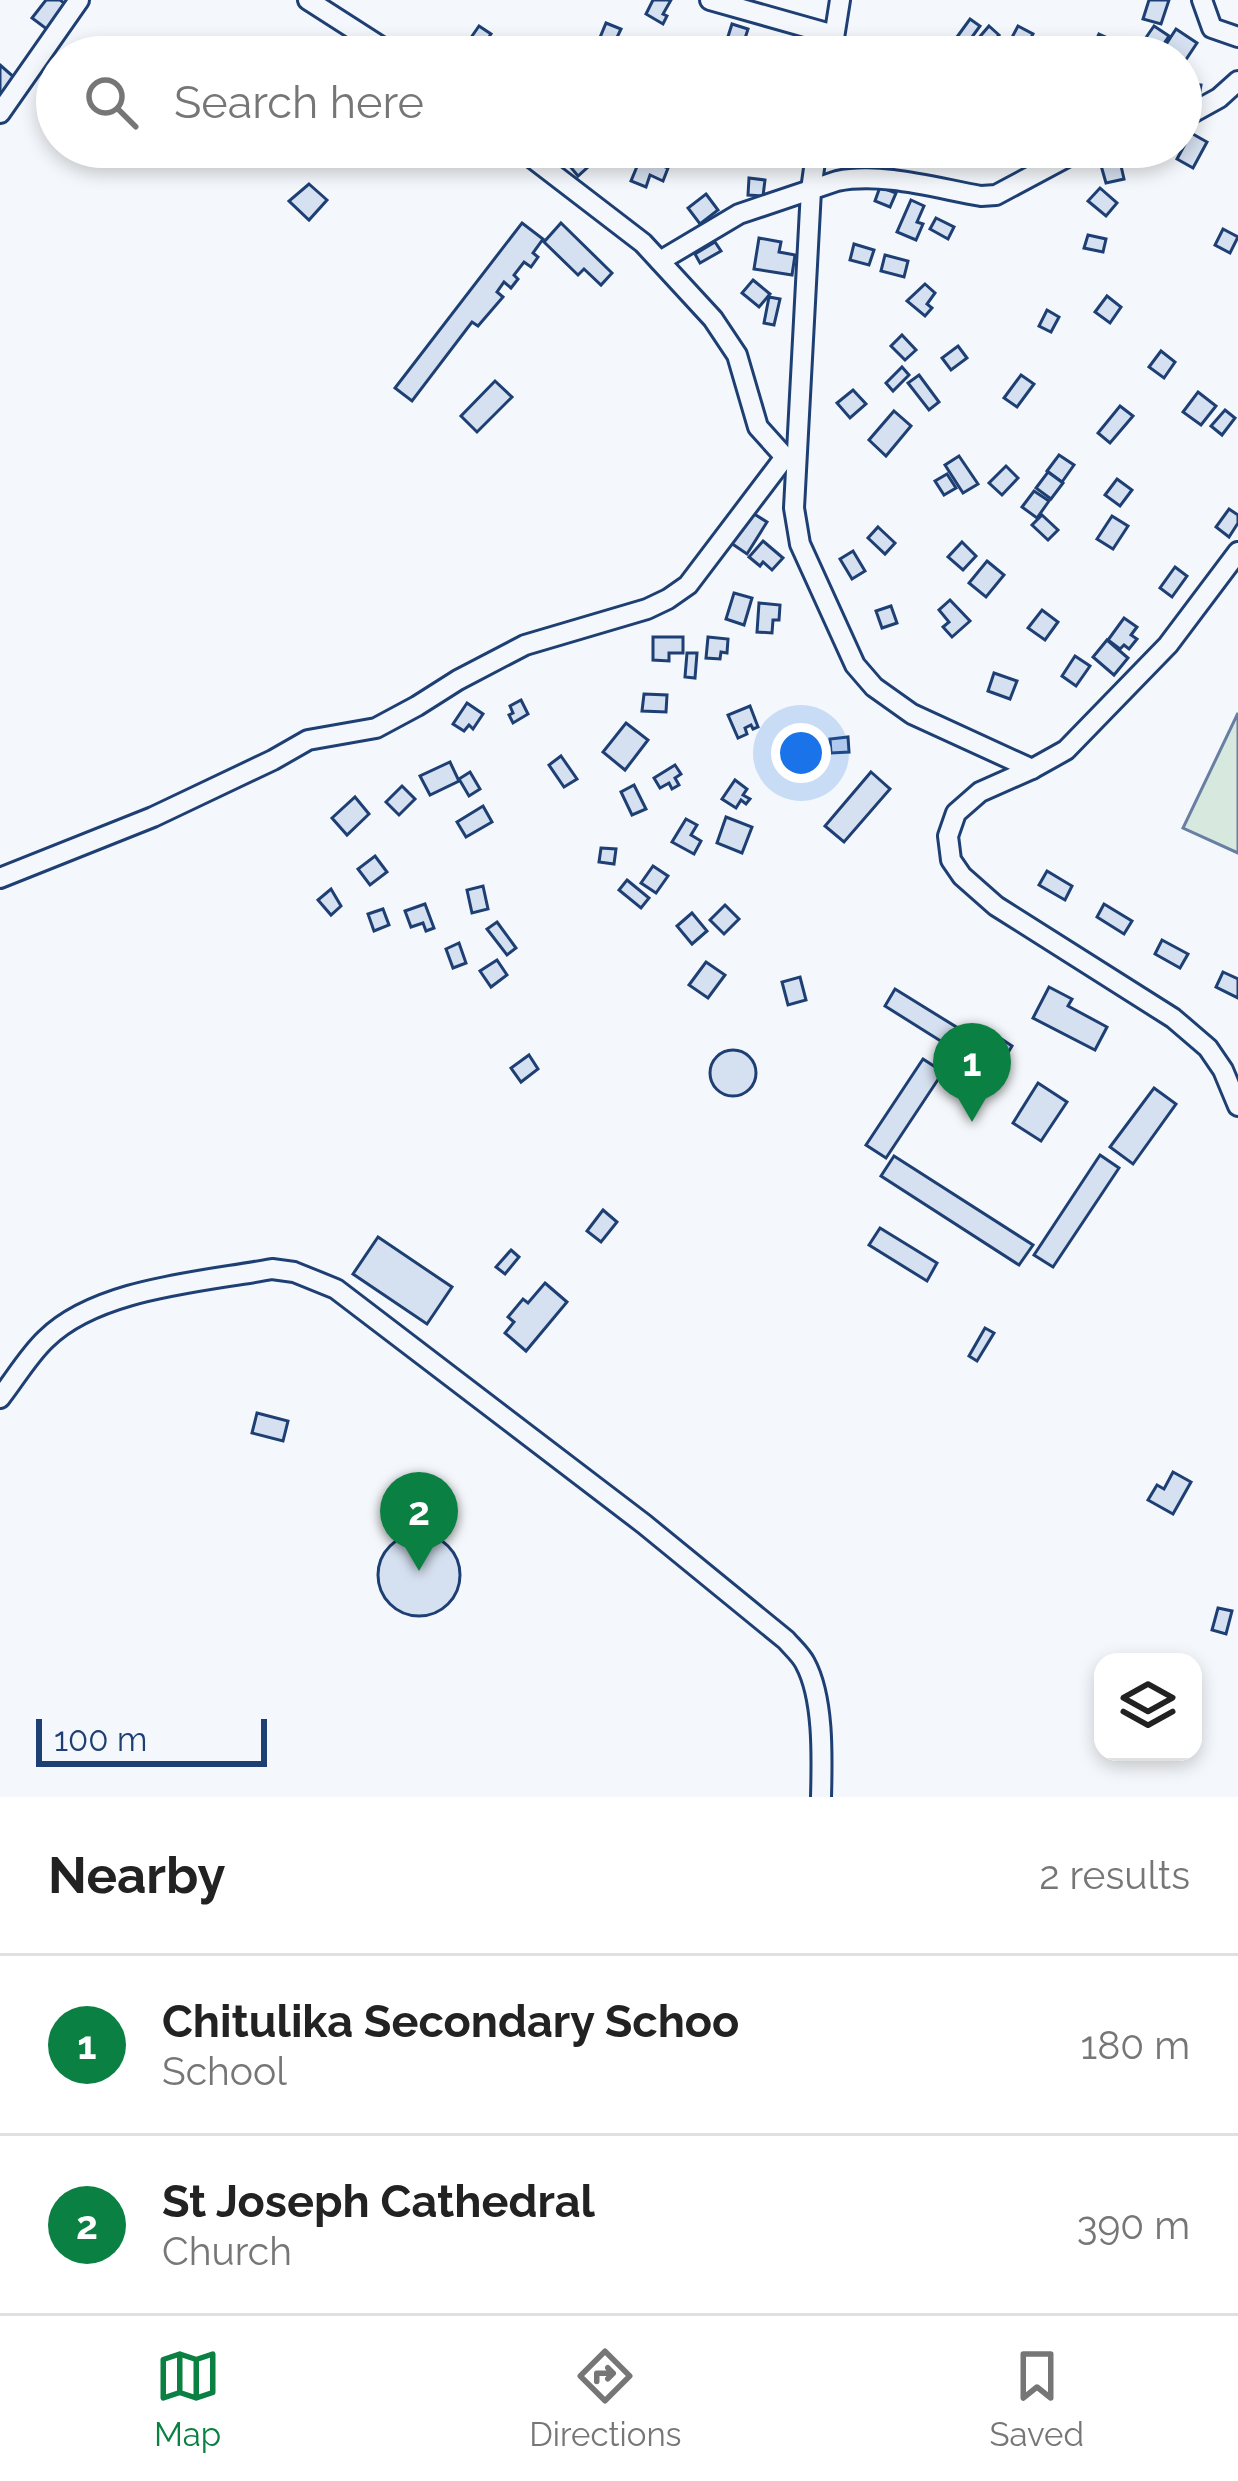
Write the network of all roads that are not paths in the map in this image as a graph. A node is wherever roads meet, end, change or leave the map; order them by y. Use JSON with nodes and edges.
{"nodes":[{"id":1,"x":79,"y":0,"type":"edge"},
{"id":2,"x":308,"y":0,"type":"edge"},
{"id":3,"x":710,"y":0,"type":"edge"},
{"id":4,"x":840,"y":0,"type":"edge"},
{"id":5,"x":1202,"y":0,"type":"edge"},
{"id":6,"x":834,"y":35,"type":"joint"},
{"id":7,"x":54,"y":36,"type":"edge"},
{"id":8,"x":364,"y":36,"type":"edge"},
{"id":9,"x":1238,"y":37,"type":"edge"},
{"id":10,"x":36,"y":62,"type":"edge"},
{"id":11,"x":1238,"y":81,"type":"edge"},
{"id":12,"x":1202,"y":108,"type":"edge"},
{"id":13,"x":0,"y":113,"type":"edge"},
{"id":14,"x":545,"y":168,"type":"edge"},
{"id":15,"x":814,"y":168,"type":"edge"},
{"id":16,"x":1046,"y":168,"type":"edge"},
{"id":17,"x":811,"y":190,"type":"junction"},
{"id":18,"x":660,"y":261,"type":"junction"},
{"id":19,"x":790,"y":458,"type":"junction"},
{"id":20,"x":1238,"y":552,"type":"edge"},
{"id":21,"x":1032,"y":770,"type":"junction"},
{"id":22,"x":0,"y":878,"type":"edge"},
{"id":23,"x":1238,"y":1106,"type":"edge"},
{"id":24,"x":0,"y":1398,"type":"edge"},
{"id":25,"x":821,"y":1797,"type":"edge"}],
"edges":[{"from":1,"to":7,"type":"street"},
{"from":2,"to":8,"type":"street"},
{"from":3,"to":6,"type":"street"},
{"from":4,"to":6,"type":"street"},
{"from":5,"to":9,"type":"street"},
{"from":10,"to":13,"type":"street"},
{"from":11,"to":12,"type":"street"},
{"from":14,"to":18,"type":"street"},
{"from":15,"to":17,"type":"street"},
{"from":16,"to":17,"type":"street"},
{"from":17,"to":18,"type":"street"},
{"from":17,"to":19,"type":"street"},
{"from":18,"to":19,"type":"street"},
{"from":19,"to":21,"type":"street"},
{"from":19,"to":22,"type":"street"},
{"from":20,"to":21,"type":"street"},
{"from":21,"to":23,"type":"street"},
{"from":24,"to":25,"type":"street"}]}
